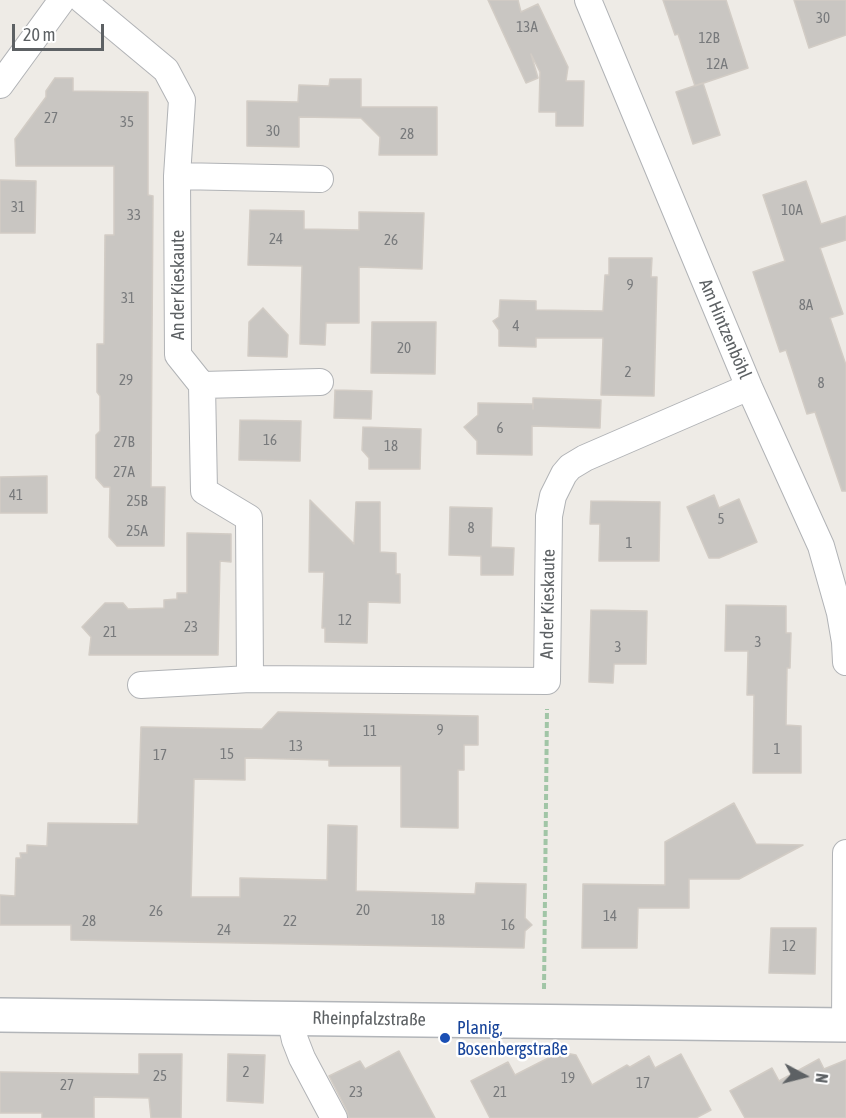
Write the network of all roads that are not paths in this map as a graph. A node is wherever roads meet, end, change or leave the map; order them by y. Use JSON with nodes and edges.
{"nodes":[{"id":1,"x":62,"y":0,"type":"edge"},
{"id":2,"x":82,"y":0,"type":"edge"},
{"id":3,"x":588,"y":0,"type":"edge"},
{"id":4,"x":0,"y":86,"type":"edge"},
{"id":5,"x":177,"y":176,"type":"junction"},
{"id":6,"x":320,"y":178,"type":"dead end"},
{"id":7,"x":320,"y":382,"type":"dead end"},
{"id":8,"x":202,"y":385,"type":"junction"},
{"id":9,"x":749,"y":387,"type":"junction"},
{"id":10,"x":843,"y":612,"type":"edge"},
{"id":11,"x":846,"y":662,"type":"edge"},
{"id":12,"x":250,"y":679,"type":"junction"},
{"id":13,"x":141,"y":685,"type":"dead end"},
{"id":14,"x":846,"y":853,"type":"edge"},
{"id":15,"x":0,"y":1015,"type":"edge"},
{"id":16,"x":290,"y":1018,"type":"junction"},
{"id":17,"x":845,"y":1025,"type":"edge"},
{"id":18,"x":334,"y":1118,"type":"edge"}],
"edges":[{"from":1,"to":4,"type":"street"},
{"from":2,"to":5,"type":"street","name":"An der Kieskaute"},
{"from":3,"to":9,"type":"street","name":"Am Hintzenböhl"},
{"from":5,"to":6,"type":"street"},
{"from":5,"to":8,"type":"street","name":"An der Kieskaute"},
{"from":7,"to":8,"type":"street"},
{"from":8,"to":12,"type":"street"},
{"from":9,"to":10,"type":"street","name":"Am Hintzenböhl"},
{"from":9,"to":12,"type":"street","name":"An der Kieskaute"},
{"from":10,"to":11,"type":"street","name":"Am Hintzenböhl"},
{"from":12,"to":13,"type":"street","name":"An der Kieskaute"},
{"from":14,"to":17,"type":"street"},
{"from":15,"to":16,"type":"street","name":"Rheinpfalzstraße"},
{"from":16,"to":17,"type":"street","name":"Rheinpfalzstraße"},
{"from":16,"to":18,"type":"street"}]}
